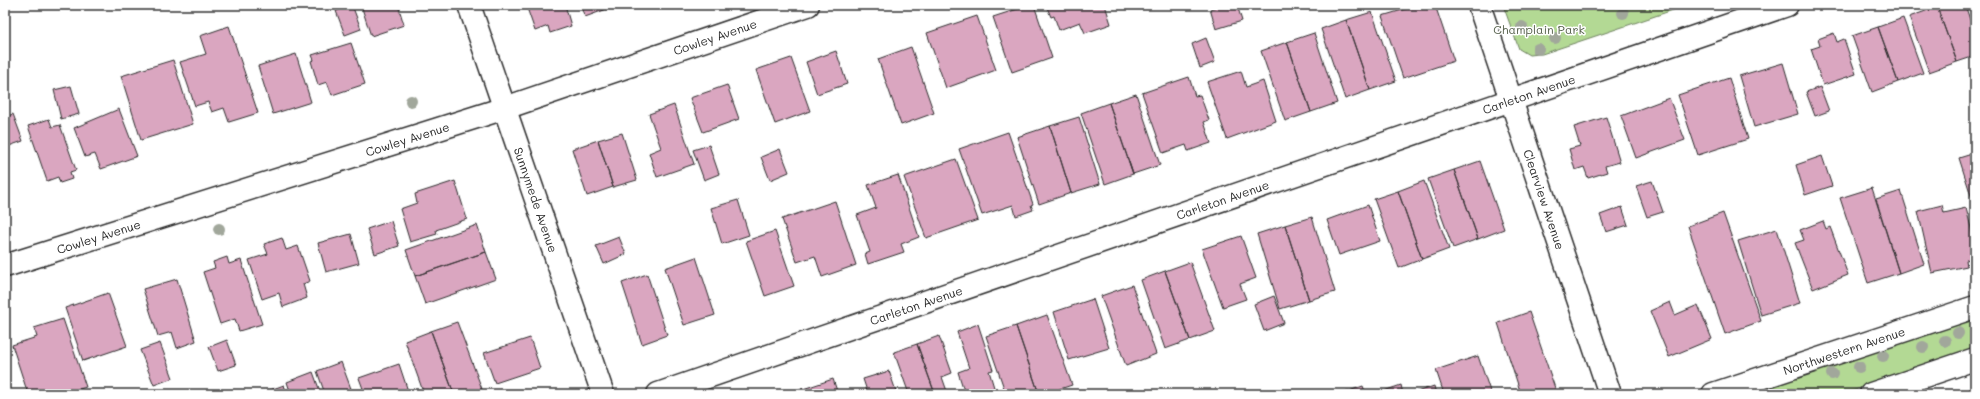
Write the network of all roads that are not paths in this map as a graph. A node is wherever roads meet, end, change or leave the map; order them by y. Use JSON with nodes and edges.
{"nodes":[{"id":1,"x":470,"y":5,"type":"edge"},
{"id":2,"x":808,"y":5,"type":"edge"},
{"id":3,"x":1479,"y":5,"type":"edge"},
{"id":4,"x":1787,"y":5,"type":"edge"},
{"id":5,"x":1512,"y":100,"type":"junction"},
{"id":6,"x":506,"y":108,"type":"junction"},
{"id":7,"x":5,"y":266,"type":"edge"},
{"id":8,"x":1975,"y":307,"type":"edge"},
{"id":9,"x":1975,"y":359,"type":"edge"},
{"id":10,"x":603,"y":394,"type":"edge"},
{"id":11,"x":658,"y":394,"type":"edge"},
{"id":12,"x":1610,"y":394,"type":"edge"},
{"id":13,"x":1713,"y":394,"type":"edge"},
{"id":14,"x":1871,"y":394,"type":"edge"}],
"edges":[{"from":1,"to":6,"type":"street","name":"Sunnymede Avenue"},
{"from":2,"to":6,"type":"street","name":"Cowley Avenue"},
{"from":3,"to":5,"type":"street","name":"Clearview Avenue"},
{"from":4,"to":5,"type":"street","name":"Carleton Avenue"},
{"from":5,"to":11,"type":"street","name":"Carleton Avenue"},
{"from":5,"to":12,"type":"street","name":"Clearview Avenue"},
{"from":6,"to":7,"type":"street","name":"Cowley Avenue"},
{"from":6,"to":10,"type":"street","name":"Sunnymede Avenue"},
{"from":8,"to":13,"type":"street","name":"Northwestern Avenue"},
{"from":9,"to":14,"type":"street"}]}
